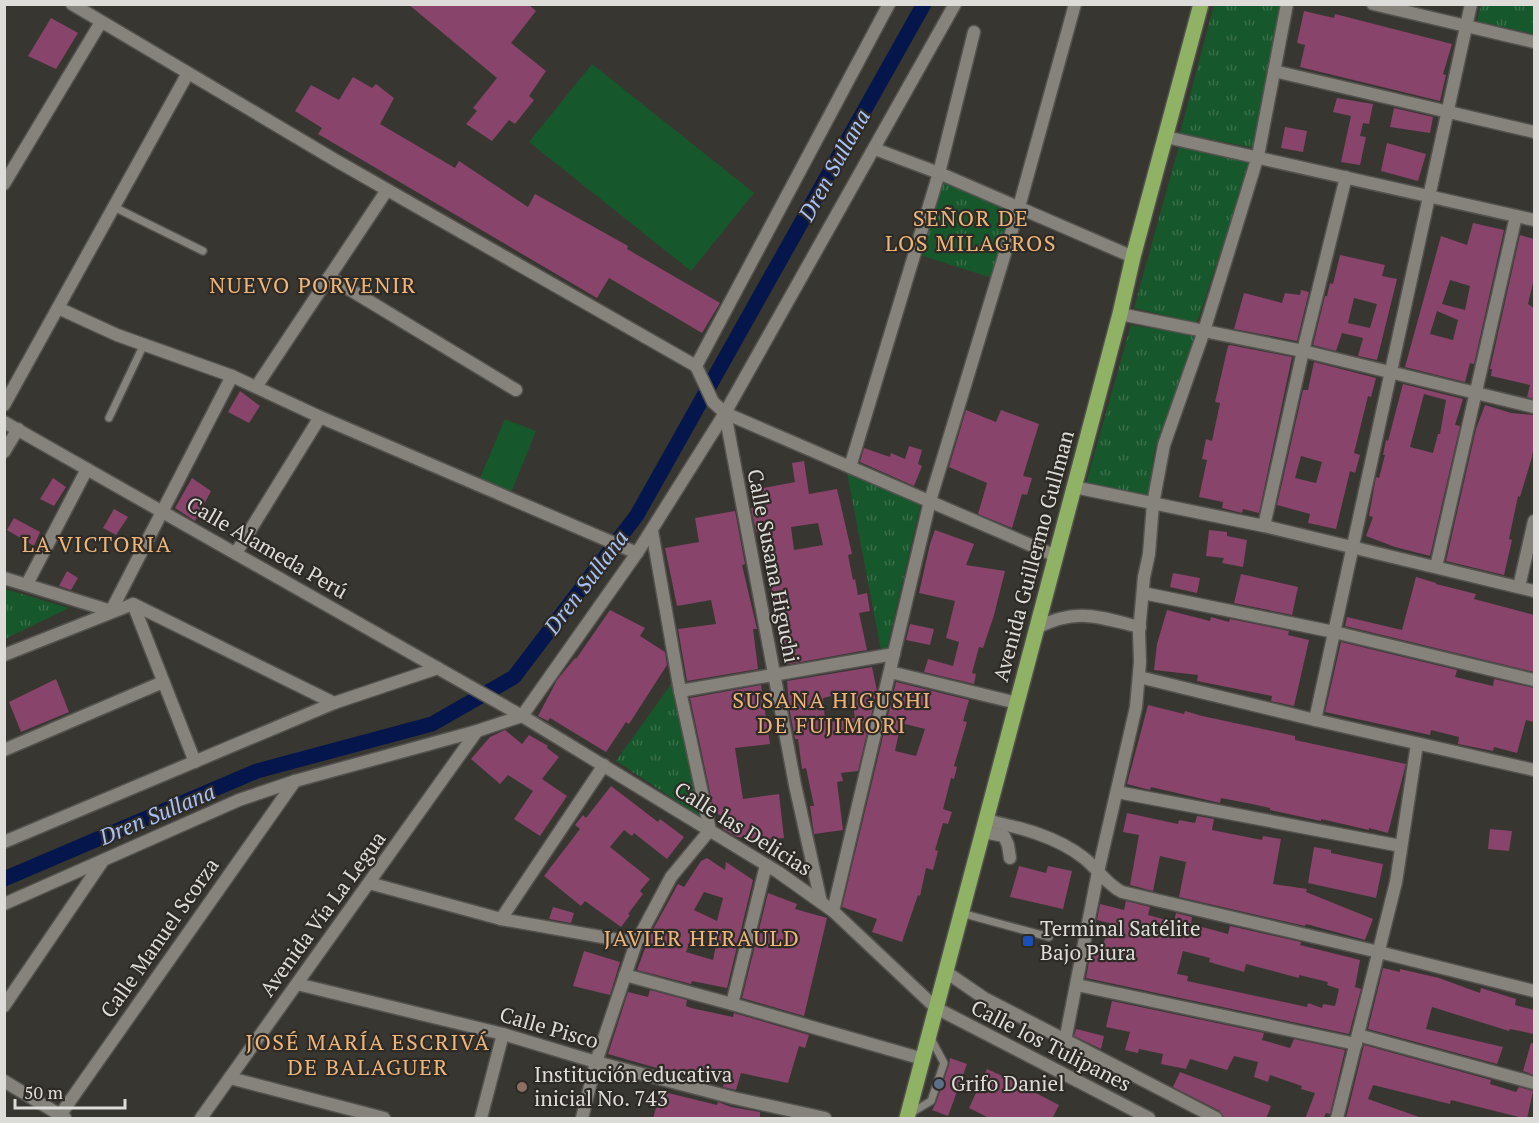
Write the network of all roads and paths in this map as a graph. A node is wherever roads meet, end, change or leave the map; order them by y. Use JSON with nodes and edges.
{"nodes":[{"id":1,"x":889,"y":4,"type":"edge"},
{"id":2,"x":955,"y":4,"type":"edge"},
{"id":3,"x":1075,"y":4,"type":"edge"},
{"id":4,"x":1201,"y":4,"type":"edge"},
{"id":5,"x":1287,"y":4,"type":"edge"},
{"id":6,"x":1471,"y":4,"type":"edge"},
{"id":7,"x":75,"y":5,"type":"edge"},
{"id":8,"x":1380,"y":5,"type":"edge"},
{"id":9,"x":101,"y":22,"type":"junction"},
{"id":10,"x":1466,"y":26,"type":"junction"},
{"id":11,"x":974,"y":32,"type":"dead end"},
{"id":12,"x":1534,"y":42,"type":"edge"},
{"id":13,"x":1274,"y":71,"type":"junction"},
{"id":14,"x":188,"y":73,"type":"junction"},
{"id":15,"x":1448,"y":113,"type":"junction"},
{"id":16,"x":1534,"y":132,"type":"edge"},
{"id":17,"x":1166,"y":136,"type":"junction"},
{"id":18,"x":875,"y":149,"type":"junction"},
{"id":19,"x":1258,"y":156,"type":"junction"},
{"id":20,"x":939,"y":173,"type":"junction"},
{"id":21,"x":1346,"y":177,"type":"junction"},
{"id":22,"x":4,"y":184,"type":"edge"},
{"id":23,"x":387,"y":190,"type":"junction"},
{"id":24,"x":1429,"y":196,"type":"junction"},
{"id":25,"x":114,"y":207,"type":"junction"},
{"id":26,"x":1018,"y":207,"type":"junction"},
{"id":27,"x":1516,"y":216,"type":"junction"},
{"id":28,"x":1534,"y":220,"type":"edge"},
{"id":29,"x":203,"y":251,"type":"dead end"},
{"id":30,"x":1133,"y":257,"type":"junction"},
{"id":31,"x":328,"y":277,"type":"junction"},
{"id":32,"x":58,"y":308,"type":"junction"},
{"id":33,"x":1120,"y":314,"type":"junction"},
{"id":34,"x":1204,"y":331,"type":"junction"},
{"id":35,"x":144,"y":345,"type":"junction"},
{"id":36,"x":1303,"y":351,"type":"junction"},
{"id":37,"x":697,"y":368,"type":"junction"},
{"id":38,"x":1390,"y":373,"type":"junction"},
{"id":39,"x":232,"y":376,"type":"junction"},
{"id":40,"x":256,"y":387,"type":"junction"},
{"id":41,"x":516,"y":390,"type":"dead end"},
{"id":42,"x":1476,"y":393,"type":"junction"},
{"id":43,"x":4,"y":405,"type":"edge"},
{"id":44,"x":1534,"y":407,"type":"edge"},
{"id":45,"x":725,"y":413,"type":"junction"},
{"id":46,"x":320,"y":417,"type":"junction"},
{"id":47,"x":109,"y":418,"type":"dead end"},
{"id":48,"x":4,"y":422,"type":"edge"},
{"id":49,"x":18,"y":429,"type":"junction"},
{"id":50,"x":4,"y":452,"type":"edge"},
{"id":51,"x":850,"y":467,"type":"junction"},
{"id":52,"x":87,"y":469,"type":"junction"},
{"id":53,"x":1074,"y":487,"type":"junction"},
{"id":54,"x":930,"y":501,"type":"junction"},
{"id":55,"x":1154,"y":504,"type":"junction"},
{"id":56,"x":163,"y":512,"type":"junction"},
{"id":57,"x":1534,"y":521,"type":"edge"},
{"id":58,"x":1264,"y":526,"type":"junction"},
{"id":59,"x":652,"y":531,"type":"junction"},
{"id":60,"x":1352,"y":546,"type":"junction"},
{"id":61,"x":634,"y":552,"type":"junction"},
{"id":62,"x":236,"y":553,"type":"junction"},
{"id":63,"x":1056,"y":556,"type":"junction"},
{"id":64,"x":1436,"y":567,"type":"junction"},
{"id":65,"x":4,"y":578,"type":"edge"},
{"id":66,"x":27,"y":584,"type":"junction"},
{"id":67,"x":1519,"y":587,"type":"junction"},
{"id":68,"x":1534,"y":591,"type":"edge"},
{"id":69,"x":1143,"y":592,"type":"junction"},
{"id":70,"x":133,"y":604,"type":"junction"},
{"id":71,"x":111,"y":611,"type":"junction"},
{"id":72,"x":1140,"y":627,"type":"junction"},
{"id":73,"x":1036,"y":628,"type":"junction"},
{"id":74,"x":1334,"y":632,"type":"junction"},
{"id":75,"x":894,"y":654,"type":"junction"},
{"id":76,"x":4,"y":656,"type":"edge"},
{"id":77,"x":438,"y":668,"type":"junction"},
{"id":78,"x":890,"y":672,"type":"junction"},
{"id":79,"x":774,"y":675,"type":"junction"},
{"id":80,"x":1139,"y":676,"type":"junction"},
{"id":81,"x":1534,"y":680,"type":"edge"},
{"id":82,"x":163,"y":682,"type":"junction"},
{"id":83,"x":680,"y":691,"type":"junction"},
{"id":84,"x":334,"y":703,"type":"junction"},
{"id":85,"x":1017,"y":703,"type":"junction"},
{"id":86,"x":510,"y":709,"type":"joint"},
{"id":87,"x":522,"y":716,"type":"junction"},
{"id":88,"x":1315,"y":720,"type":"junction"},
{"id":89,"x":477,"y":731,"type":"junction"},
{"id":90,"x":1417,"y":744,"type":"junction"},
{"id":91,"x":4,"y":750,"type":"edge"},
{"id":92,"x":195,"y":762,"type":"junction"},
{"id":93,"x":604,"y":765,"type":"junction"},
{"id":94,"x":1534,"y":770,"type":"edge"},
{"id":95,"x":295,"y":781,"type":"junction"},
{"id":96,"x":1117,"y":792,"type":"junction"},
{"id":97,"x":984,"y":826,"type":"junction"},
{"id":98,"x":710,"y":831,"type":"junction"},
{"id":99,"x":4,"y":842,"type":"edge"},
{"id":100,"x":1401,"y":846,"type":"junction"},
{"id":101,"x":1010,"y":858,"type":"dead end"},
{"id":102,"x":103,"y":861,"type":"junction"},
{"id":103,"x":766,"y":865,"type":"junction"},
{"id":104,"x":1098,"y":872,"type":"junction"},
{"id":105,"x":369,"y":883,"type":"junction"},
{"id":106,"x":821,"y":902,"type":"junction"},
{"id":107,"x":4,"y":904,"type":"edge"},
{"id":108,"x":833,"y":911,"type":"junction"},
{"id":109,"x":961,"y":913,"type":"junction"},
{"id":110,"x":501,"y":919,"type":"junction"},
{"id":111,"x":1049,"y":937,"type":"dead end"},
{"id":112,"x":636,"y":943,"type":"junction"},
{"id":113,"x":1379,"y":952,"type":"junction"},
{"id":114,"x":946,"y":972,"type":"junction"},
{"id":115,"x":625,"y":975,"type":"junction"},
{"id":116,"x":297,"y":984,"type":"junction"},
{"id":117,"x":1077,"y":985,"type":"junction"},
{"id":118,"x":1534,"y":992,"type":"edge"},
{"id":119,"x":732,"y":1004,"type":"junction"},
{"id":120,"x":4,"y":1006,"type":"edge"},
{"id":121,"x":936,"y":1008,"type":"junction"},
{"id":122,"x":503,"y":1034,"type":"junction"},
{"id":123,"x":929,"y":1034,"type":"junction"},
{"id":124,"x":1357,"y":1040,"type":"junction"},
{"id":125,"x":1065,"y":1041,"type":"junction"},
{"id":126,"x":923,"y":1059,"type":"junction"},
{"id":127,"x":596,"y":1062,"type":"junction"},
{"id":128,"x":230,"y":1078,"type":"junction"},
{"id":129,"x":4,"y":1081,"type":"edge"},
{"id":130,"x":1534,"y":1083,"type":"edge"},
{"id":131,"x":907,"y":1116,"type":"edge"},
{"id":132,"x":62,"y":1117,"type":"edge"},
{"id":133,"x":1337,"y":1118,"type":"edge"},
{"id":134,"x":201,"y":1119,"type":"edge"},
{"id":135,"x":384,"y":1119,"type":"edge"},
{"id":136,"x":481,"y":1119,"type":"edge"},
{"id":137,"x":582,"y":1119,"type":"edge"},
{"id":138,"x":825,"y":1119,"type":"edge"},
{"id":139,"x":1149,"y":1119,"type":"edge"},
{"id":140,"x":1216,"y":1119,"type":"edge"}],
"edges":[{"from":1,"to":37,"type":"street"},
{"from":2,"to":18,"type":"street"},
{"from":3,"to":26,"type":"street"},
{"from":4,"to":17,"type":"main road","name":"Avenida Guillermo Gullman"},
{"from":5,"to":13,"type":"street"},
{"from":6,"to":10,"type":"street"},
{"from":7,"to":9,"type":"street"},
{"from":8,"to":10,"type":"street"},
{"from":9,"to":14,"type":"street"},
{"from":9,"to":22,"type":"street"},
{"from":10,"to":12,"type":"street"},
{"from":10,"to":15,"type":"street"},
{"from":11,"to":20,"type":"street"},
{"from":13,"to":15,"type":"street"},
{"from":13,"to":19,"type":"street"},
{"from":14,"to":23,"type":"street"},
{"from":14,"to":25,"type":"street"},
{"from":15,"to":16,"type":"street"},
{"from":15,"to":24,"type":"street"},
{"from":17,"to":19,"type":"street"},
{"from":17,"to":30,"type":"main road","name":"Avenida Guillermo Gullman"},
{"from":18,"to":20,"type":"street"},
{"from":18,"to":45,"type":"street"},
{"from":19,"to":21,"type":"street"},
{"from":19,"to":34,"type":"street"},
{"from":20,"to":26,"type":"street"},
{"from":20,"to":51,"type":"street"},
{"from":21,"to":24,"type":"street"},
{"from":21,"to":36,"type":"street"},
{"from":23,"to":31,"type":"street"},
{"from":23,"to":37,"type":"street"},
{"from":24,"to":27,"type":"street"},
{"from":24,"to":38,"type":"street"},
{"from":25,"to":29,"type":"lane"},
{"from":25,"to":32,"type":"street"},
{"from":26,"to":30,"type":"street"},
{"from":26,"to":54,"type":"street"},
{"from":27,"to":28,"type":"street"},
{"from":27,"to":42,"type":"street"},
{"from":30,"to":33,"type":"main road","name":"Avenida Guillermo Gullman"},
{"from":31,"to":40,"type":"street"},
{"from":31,"to":41,"type":"street"},
{"from":32,"to":35,"type":"street"},
{"from":32,"to":43,"type":"street"},
{"from":33,"to":34,"type":"street"},
{"from":33,"to":53,"type":"main road","name":"Avenida Guillermo Gullman"},
{"from":34,"to":36,"type":"street"},
{"from":34,"to":55,"type":"street"},
{"from":35,"to":39,"type":"street"},
{"from":35,"to":47,"type":"lane"},
{"from":36,"to":38,"type":"street"},
{"from":36,"to":58,"type":"street"},
{"from":37,"to":45,"type":"street"},
{"from":38,"to":42,"type":"street"},
{"from":38,"to":60,"type":"street"},
{"from":39,"to":40,"type":"street"},
{"from":39,"to":56,"type":"street"},
{"from":40,"to":46,"type":"street"},
{"from":42,"to":44,"type":"street"},
{"from":42,"to":64,"type":"street"},
{"from":45,"to":51,"type":"street"},
{"from":45,"to":59,"type":"street"},
{"from":45,"to":79,"type":"street","name":"Calle Susana Higuchi"},
{"from":46,"to":61,"type":"street"},
{"from":46,"to":62,"type":"street"},
{"from":48,"to":49,"type":"street","name":"Calle Alameda Perú"},
{"from":49,"to":50,"type":"street"},
{"from":49,"to":52,"type":"street","name":"Calle Alameda Perú"},
{"from":51,"to":54,"type":"street"},
{"from":52,"to":56,"type":"street","name":"Calle Alameda Perú"},
{"from":52,"to":66,"type":"street"},
{"from":53,"to":55,"type":"street"},
{"from":53,"to":63,"type":"main road","name":"Avenida Guillermo Gullman"},
{"from":54,"to":63,"type":"street"},
{"from":54,"to":75,"type":"street"},
{"from":55,"to":58,"type":"street"},
{"from":55,"to":69,"type":"street"},
{"from":56,"to":62,"type":"street","name":"Calle Alameda Perú"},
{"from":56,"to":71,"type":"street"},
{"from":57,"to":67,"type":"street"},
{"from":58,"to":60,"type":"street"},
{"from":59,"to":61,"type":"street"},
{"from":59,"to":83,"type":"street"},
{"from":60,"to":64,"type":"street"},
{"from":60,"to":74,"type":"street"},
{"from":61,"to":87,"type":"street"},
{"from":62,"to":77,"type":"street","name":"Calle Alameda Perú"},
{"from":63,"to":73,"type":"main road","name":"Avenida Guillermo Gullman"},
{"from":64,"to":67,"type":"street"},
{"from":65,"to":66,"type":"street"},
{"from":66,"to":71,"type":"street"},
{"from":67,"to":68,"type":"street"},
{"from":69,"to":72,"type":"street"},
{"from":69,"to":74,"type":"street"},
{"from":70,"to":71,"type":"street"},
{"from":70,"to":82,"type":"street"},
{"from":70,"to":84,"type":"street"},
{"from":71,"to":76,"type":"street"},
{"from":72,"to":73,"type":"street"},
{"from":72,"to":80,"type":"street"},
{"from":73,"to":85,"type":"main road","name":"Avenida Guillermo Gullman"},
{"from":74,"to":81,"type":"street"},
{"from":74,"to":88,"type":"street"},
{"from":75,"to":78,"type":"street"},
{"from":75,"to":79,"type":"street"},
{"from":77,"to":84,"type":"street"},
{"from":77,"to":86,"type":"street","name":"Calle Alameda Perú"},
{"from":78,"to":85,"type":"street"},
{"from":78,"to":108,"type":"street"},
{"from":79,"to":83,"type":"street"},
{"from":79,"to":106,"type":"street","name":"Calle Susana Higuchi"},
{"from":80,"to":88,"type":"street"},
{"from":80,"to":96,"type":"street"},
{"from":82,"to":91,"type":"street"},
{"from":82,"to":92,"type":"street"},
{"from":83,"to":98,"type":"street"},
{"from":84,"to":92,"type":"street"},
{"from":85,"to":97,"type":"main road","name":"Avenida Guillermo Gullman"},
{"from":86,"to":87,"type":"street","name":"Calle las Delicias"},
{"from":87,"to":89,"type":"street"},
{"from":87,"to":93,"type":"street","name":"Calle las Delicias"},
{"from":88,"to":90,"type":"street"},
{"from":89,"to":95,"type":"street"},
{"from":89,"to":105,"type":"street","name":"Avenida Vía La Legua"},
{"from":90,"to":94,"type":"street"},
{"from":90,"to":100,"type":"street"},
{"from":92,"to":99,"type":"street"},
{"from":93,"to":98,"type":"street","name":"Calle las Delicias"},
{"from":93,"to":110,"type":"street"},
{"from":95,"to":102,"type":"street"},
{"from":95,"to":132,"type":"street","name":"Calle Manuel Scorza"},
{"from":96,"to":100,"type":"street"},
{"from":96,"to":104,"type":"street"},
{"from":97,"to":101,"type":"street"},
{"from":97,"to":104,"type":"street"},
{"from":97,"to":109,"type":"main road","name":"Avenida Guillermo Gullman"},
{"from":98,"to":103,"type":"street","name":"Calle las Delicias"},
{"from":98,"to":112,"type":"street"},
{"from":100,"to":113,"type":"street"},
{"from":102,"to":107,"type":"street"},
{"from":102,"to":120,"type":"street"},
{"from":103,"to":106,"type":"street","name":"Calle las Delicias"},
{"from":103,"to":119,"type":"street"},
{"from":104,"to":113,"type":"street"},
{"from":104,"to":117,"type":"street"},
{"from":105,"to":110,"type":"street"},
{"from":105,"to":116,"type":"street","name":"Avenida Vía La Legua"},
{"from":106,"to":108,"type":"street","name":"Calle las Delicias"},
{"from":108,"to":121,"type":"street","name":"Calle las Delicias"},
{"from":109,"to":111,"type":"lane"},
{"from":109,"to":114,"type":"main road","name":"Avenida Guillermo Gullman"},
{"from":110,"to":112,"type":"street"},
{"from":112,"to":115,"type":"street"},
{"from":113,"to":118,"type":"street"},
{"from":113,"to":124,"type":"street"},
{"from":114,"to":121,"type":"main road","name":"Avenida Guillermo Gullman"},
{"from":114,"to":125,"type":"street"},
{"from":115,"to":119,"type":"street"},
{"from":115,"to":127,"type":"street"},
{"from":116,"to":122,"type":"street","name":"Calle Pisco"},
{"from":116,"to":128,"type":"street","name":"Avenida Vía La Legua"},
{"from":117,"to":124,"type":"street"},
{"from":117,"to":125,"type":"street"},
{"from":119,"to":126,"type":"street"},
{"from":121,"to":123,"type":"main road","name":"Avenida Guillermo Gullman"},
{"from":121,"to":139,"type":"street","name":"Calle los Tulipanes"},
{"from":122,"to":127,"type":"street","name":"Calle Pisco"},
{"from":122,"to":136,"type":"street"},
{"from":123,"to":126,"type":"main road","name":"Avenida Guillermo Gullman"},
{"from":123,"to":131,"type":"lane"},
{"from":124,"to":130,"type":"street"},
{"from":124,"to":133,"type":"street"},
{"from":125,"to":140,"type":"street"},
{"from":126,"to":131,"type":"main road","name":"Avenida Guillermo Gullman"},
{"from":127,"to":137,"type":"street"},
{"from":127,"to":138,"type":"street","name":"Calle Pisco"},
{"from":128,"to":134,"type":"street","name":"Avenida Vía La Legua"},
{"from":128,"to":135,"type":"street"},
{"from":129,"to":132,"type":"street"}]}
